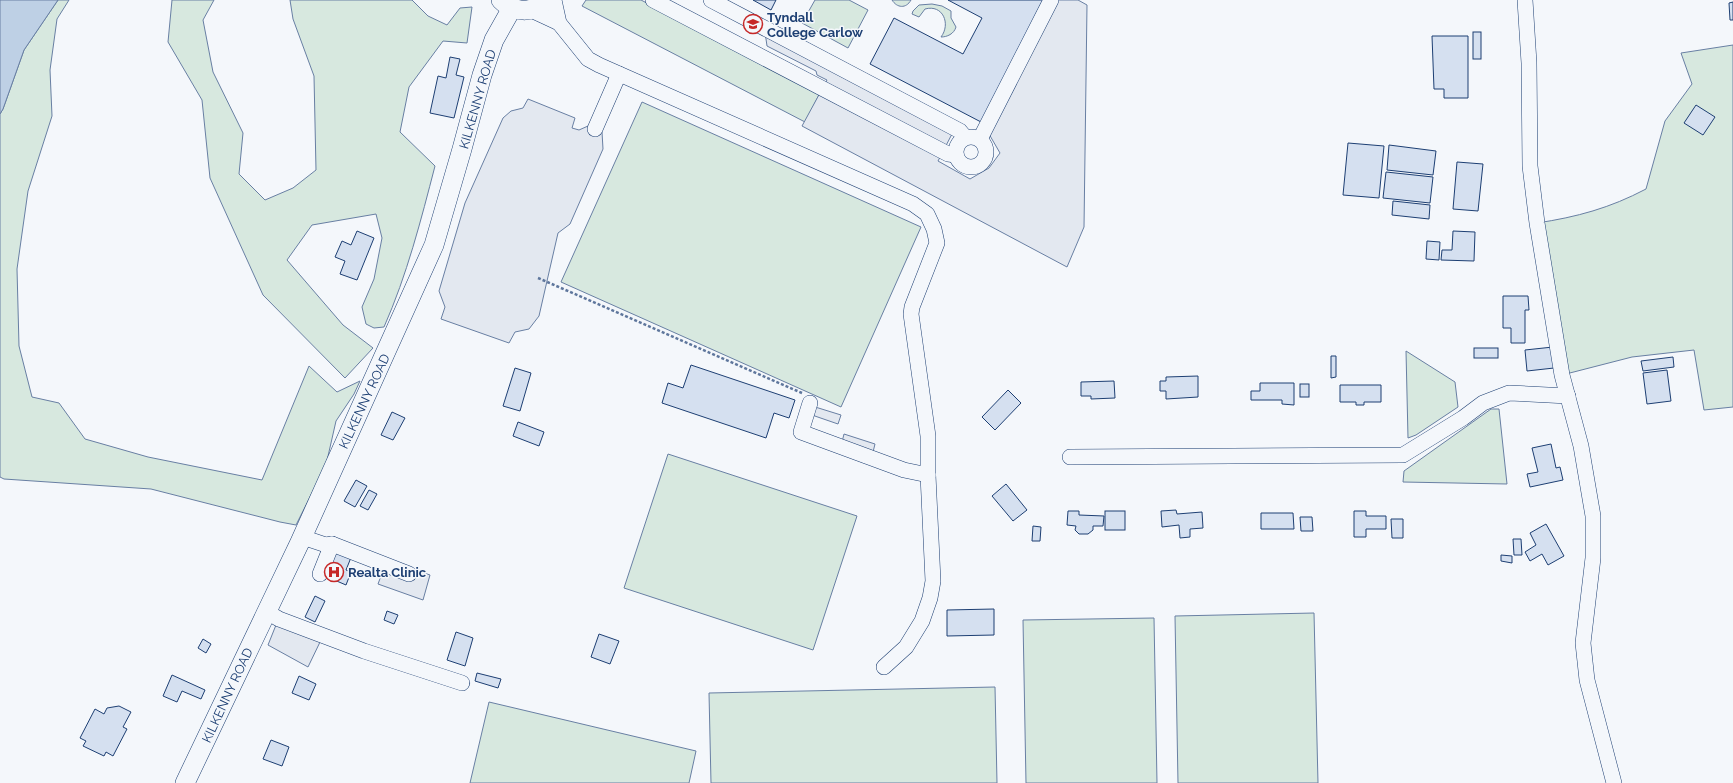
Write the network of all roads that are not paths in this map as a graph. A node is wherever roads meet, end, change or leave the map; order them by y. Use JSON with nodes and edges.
{"nodes":[{"id":1,"x":554,"y":0,"type":"edge"},
{"id":2,"x":653,"y":0,"type":"edge"},
{"id":3,"x":712,"y":0,"type":"edge"},
{"id":4,"x":1051,"y":0,"type":"edge"},
{"id":5,"x":1525,"y":0,"type":"edge"},
{"id":6,"x":506,"y":4,"type":"edge"},
{"id":7,"x":539,"y":5,"type":"edge"},
{"id":8,"x":559,"y":23,"type":"junction"},
{"id":9,"x":619,"y":74,"type":"junction"},
{"id":10,"x":595,"y":128,"type":"dead end"},
{"id":11,"x":972,"y":138,"type":"junction"},
{"id":12,"x":949,"y":158,"type":"junction"},
{"id":13,"x":1568,"y":396,"type":"junction"},
{"id":14,"x":810,"y":403,"type":"road end"},
{"id":15,"x":1070,"y":457,"type":"dead end"},
{"id":16,"x":928,"y":475,"type":"junction"},
{"id":17,"x":302,"y":537,"type":"junction"},
{"id":18,"x":332,"y":544,"type":"junction"},
{"id":19,"x":320,"y":574,"type":"dead end"},
{"id":20,"x":409,"y":574,"type":"dead end"},
{"id":21,"x":265,"y":616,"type":"junction"},
{"id":22,"x":306,"y":639,"type":"dead end"},
{"id":23,"x":884,"y":667,"type":"dead end"},
{"id":24,"x":462,"y":683,"type":"dead end"},
{"id":25,"x":185,"y":783,"type":"edge"},
{"id":26,"x":1614,"y":783,"type":"edge"}],
"edges":[{"from":1,"to":8,"type":"street"},
{"from":2,"to":12,"type":"street"},
{"from":3,"to":11,"type":"street"},
{"from":4,"to":11,"type":"street"},
{"from":5,"to":13,"type":"street"},
{"from":6,"to":7,"type":"main road"},
{"from":6,"to":17,"type":"main road","name":"KILKENNY ROAD"},
{"from":7,"to":8,"type":"street"},
{"from":8,"to":9,"type":"street"},
{"from":9,"to":10,"type":"street"},
{"from":9,"to":16,"type":"street"},
{"from":11,"to":12,"type":"street"},
{"from":11,"to":12,"type":"street"},
{"from":13,"to":15,"type":"street"},
{"from":13,"to":26,"type":"street"},
{"from":14,"to":16,"type":"street"},
{"from":16,"to":23,"type":"street"},
{"from":17,"to":18,"type":"street"},
{"from":17,"to":21,"type":"main road","name":"KILKENNY ROAD"},
{"from":18,"to":19,"type":"street"},
{"from":18,"to":20,"type":"street"},
{"from":21,"to":22,"type":"street"},
{"from":21,"to":24,"type":"street"},
{"from":21,"to":25,"type":"main road","name":"KILKENNY ROAD"}]}
